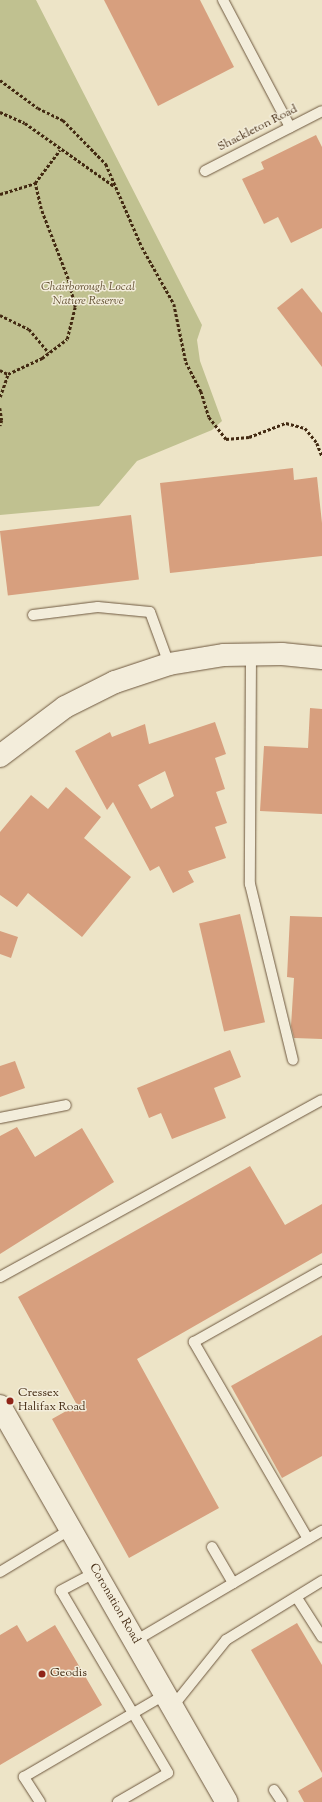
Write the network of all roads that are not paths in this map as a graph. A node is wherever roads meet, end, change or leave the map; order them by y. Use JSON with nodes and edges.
{"nodes":[{"id":1,"x":228,"y":2,"type":"edge"},
{"id":2,"x":322,"y":111,"type":"edge"},
{"id":3,"x":290,"y":127,"type":"junction"},
{"id":4,"x":205,"y":171,"type":"dead end"},
{"id":5,"x":33,"y":615,"type":"dead end"},
{"id":6,"x":250,"y":655,"type":"junction"},
{"id":7,"x":322,"y":658,"type":"edge"},
{"id":8,"x":169,"y":664,"type":"junction"},
{"id":9,"x":0,"y":756,"type":"edge"},
{"id":10,"x":293,"y":1060,"type":"dead end"},
{"id":11,"x":322,"y":1100,"type":"edge"},
{"id":12,"x":66,"y":1105,"type":"dead end"},
{"id":13,"x":0,"y":1118,"type":"edge"},
{"id":14,"x":322,"y":1270,"type":"edge"},
{"id":15,"x":0,"y":1277,"type":"edge"},
{"id":16,"x":0,"y":1406,"type":"edge"},
{"id":17,"x":71,"y":1529,"type":"junction"},
{"id":18,"x":322,"y":1531,"type":"edge"},
{"id":19,"x":308,"y":1539,"type":"junction"},
{"id":20,"x":212,"y":1547,"type":"dead end"},
{"id":21,"x":0,"y":1572,"type":"edge"},
{"id":22,"x":96,"y":1572,"type":"junction"},
{"id":23,"x":322,"y":1581,"type":"edge"},
{"id":24,"x":233,"y":1583,"type":"junction"},
{"id":25,"x":297,"y":1598,"type":"junction"},
{"id":26,"x":322,"y":1637,"type":"edge"},
{"id":27,"x":135,"y":1641,"type":"junction"},
{"id":28,"x":169,"y":1700,"type":"junction"},
{"id":29,"x":133,"y":1713,"type":"junction"},
{"id":30,"x":274,"y":1790,"type":"dead end"},
{"id":31,"x":222,"y":1800,"type":"edge"},
{"id":32,"x":40,"y":1802,"type":"edge"},
{"id":33,"x":118,"y":1802,"type":"edge"},
{"id":34,"x":282,"y":1802,"type":"edge"}],
"edges":[{"from":1,"to":3,"type":"lane"},
{"from":2,"to":3,"type":"lane","name":"Shackleton Road"},
{"from":3,"to":4,"type":"lane","name":"Shackleton Road"},
{"from":5,"to":8,"type":"lane"},
{"from":6,"to":7,"type":"street"},
{"from":6,"to":8,"type":"street"},
{"from":6,"to":10,"type":"lane"},
{"from":8,"to":9,"type":"street"},
{"from":11,"to":15,"type":"lane"},
{"from":12,"to":13,"type":"lane"},
{"from":14,"to":19,"type":"lane"},
{"from":16,"to":17,"type":"street","name":"Coronation Road"},
{"from":17,"to":21,"type":"lane"},
{"from":17,"to":22,"type":"street","name":"Coronation Road"},
{"from":18,"to":19,"type":"lane"},
{"from":19,"to":24,"type":"lane"},
{"from":20,"to":24,"type":"lane"},
{"from":22,"to":27,"type":"street","name":"Coronation Road"},
{"from":22,"to":29,"type":"lane"},
{"from":23,"to":25,"type":"lane"},
{"from":24,"to":27,"type":"lane"},
{"from":25,"to":26,"type":"lane"},
{"from":25,"to":28,"type":"lane"},
{"from":27,"to":28,"type":"street","name":"Coronation Road"},
{"from":28,"to":29,"type":"lane"},
{"from":28,"to":31,"type":"street","name":"Coronation Road"},
{"from":29,"to":32,"type":"lane"},
{"from":29,"to":33,"type":"lane"},
{"from":30,"to":34,"type":"lane"}]}
